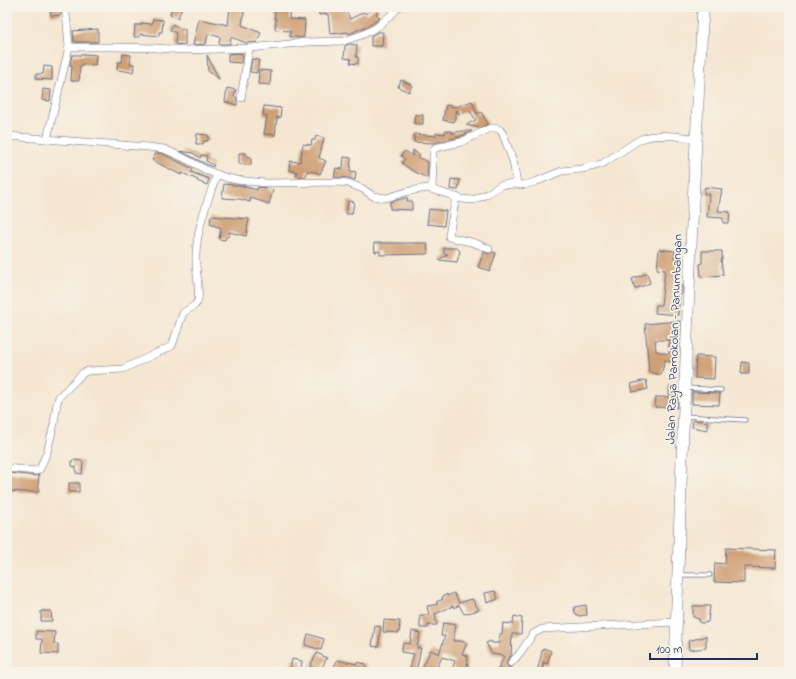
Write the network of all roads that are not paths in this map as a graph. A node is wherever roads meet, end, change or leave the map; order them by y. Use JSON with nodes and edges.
{"nodes":[{"id":1,"x":65,"y":7,"type":"edge"},
{"id":2,"x":399,"y":7,"type":"edge"},
{"id":3,"x":703,"y":7,"type":"edge"},
{"id":4,"x":69,"y":47,"type":"junction"},
{"id":5,"x":249,"y":48,"type":"junction"},
{"id":6,"x":241,"y":98,"type":"dead end"},
{"id":7,"x":7,"y":136,"type":"edge"},
{"id":8,"x":696,"y":138,"type":"junction"},
{"id":9,"x":47,"y":139,"type":"junction"},
{"id":10,"x":217,"y":174,"type":"junction"},
{"id":11,"x":517,"y":184,"type":"junction"},
{"id":12,"x":432,"y":189,"type":"junction"},
{"id":13,"x":456,"y":197,"type":"junction"},
{"id":14,"x":489,"y":249,"type":"dead end"},
{"id":15,"x":685,"y":388,"type":"junction"},
{"id":16,"x":721,"y":390,"type":"dead end"},
{"id":17,"x":684,"y":416,"type":"junction"},
{"id":18,"x":745,"y":420,"type":"dead end"},
{"id":19,"x":7,"y":468,"type":"edge"},
{"id":20,"x":678,"y":575,"type":"junction"},
{"id":21,"x":710,"y":575,"type":"dead end"},
{"id":22,"x":676,"y":622,"type":"junction"},
{"id":23,"x":511,"y":663,"type":"dead end"},
{"id":24,"x":675,"y":672,"type":"edge"}],
"edges":[{"from":1,"to":4,"type":"street"},
{"from":2,"to":5,"type":"street"},
{"from":3,"to":8,"type":"main road","name":"Jalan Raya Pamokolan - Panumbangan"},
{"from":4,"to":5,"type":"street"},
{"from":4,"to":9,"type":"street"},
{"from":5,"to":6,"type":"street"},
{"from":7,"to":9,"type":"street"},
{"from":8,"to":11,"type":"street"},
{"from":8,"to":15,"type":"main road","name":"Jalan Raya Pamokolan - Panumbangan"},
{"from":9,"to":10,"type":"street"},
{"from":10,"to":12,"type":"street"},
{"from":10,"to":19,"type":"street"},
{"from":11,"to":12,"type":"street"},
{"from":11,"to":13,"type":"street"},
{"from":12,"to":13,"type":"street"},
{"from":13,"to":14,"type":"street"},
{"from":15,"to":16,"type":"lane"},
{"from":15,"to":17,"type":"main road","name":"Jalan Raya Pamokolan - Panumbangan"},
{"from":17,"to":18,"type":"lane"},
{"from":17,"to":20,"type":"main road","name":"Jalan Raya Pamokolan - Panumbangan"},
{"from":20,"to":21,"type":"lane"},
{"from":20,"to":22,"type":"main road","name":"Jalan Raya Pamokolan - Panumbangan"},
{"from":22,"to":23,"type":"street"},
{"from":22,"to":24,"type":"main road","name":"Jalan Raya Pamokolan - Panumbangan"}]}
